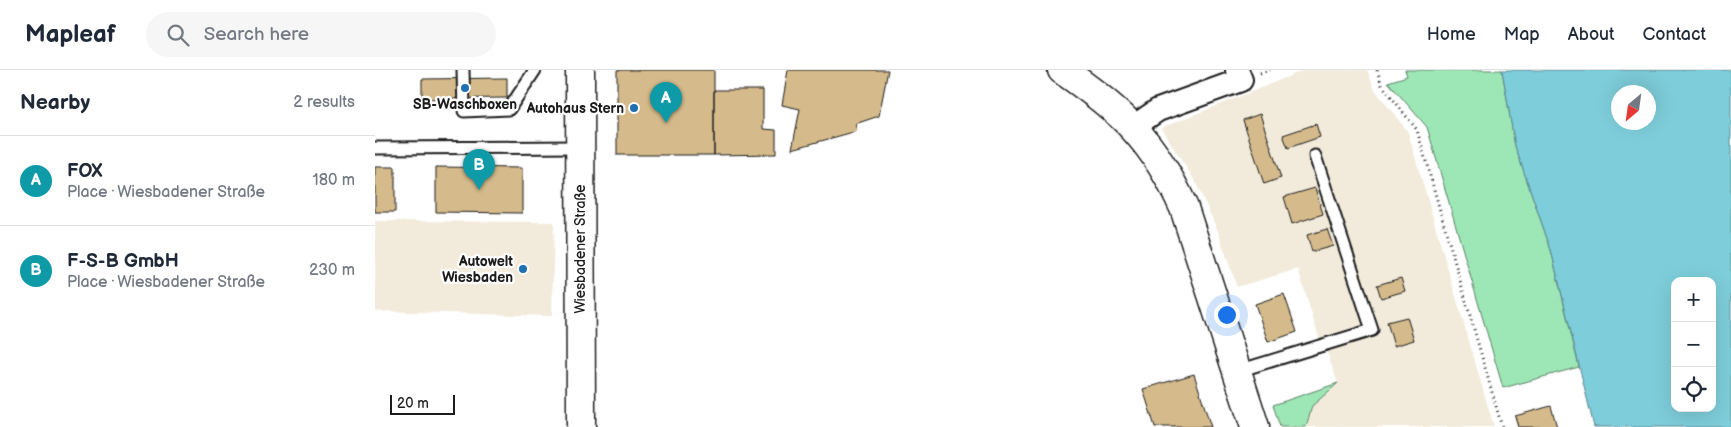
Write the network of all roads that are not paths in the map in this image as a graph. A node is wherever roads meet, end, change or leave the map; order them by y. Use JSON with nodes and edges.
{"nodes":[{"id":1,"x":463,"y":70,"type":"edge"},
{"id":2,"x":535,"y":70,"type":"edge"},
{"id":3,"x":580,"y":70,"type":"edge"},
{"id":4,"x":1062,"y":70,"type":"edge"},
{"id":5,"x":1237,"y":70,"type":"edge"},
{"id":6,"x":1133,"y":127,"type":"junction"},
{"id":7,"x":375,"y":148,"type":"edge"},
{"id":8,"x":580,"y":148,"type":"junction"},
{"id":9,"x":1315,"y":156,"type":"dead end"},
{"id":10,"x":1238,"y":371,"type":"junction"},
{"id":11,"x":581,"y":427,"type":"edge"},
{"id":12,"x":1255,"y":427,"type":"edge"}],
"edges":[{"from":1,"to":2,"type":"lane"},
{"from":3,"to":8,"type":"street","name":"Wiesbadener Straße"},
{"from":4,"to":6,"type":"street"},
{"from":5,"to":6,"type":"street"},
{"from":6,"to":10,"type":"street"},
{"from":7,"to":8,"type":"lane"},
{"from":8,"to":11,"type":"street","name":"Wiesbadener Straße"},
{"from":9,"to":10,"type":"lane"},
{"from":10,"to":12,"type":"street"}]}
